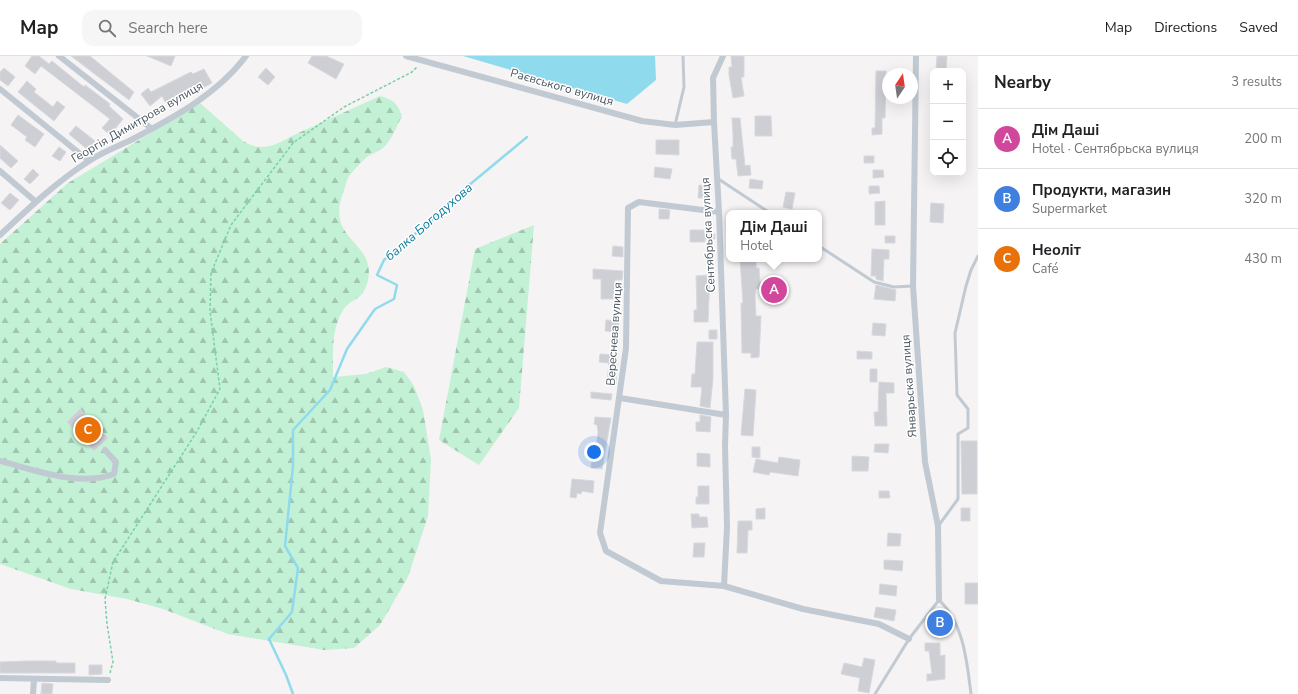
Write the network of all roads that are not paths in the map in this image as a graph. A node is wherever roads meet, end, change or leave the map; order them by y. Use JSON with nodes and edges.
{"nodes":[{"id":1,"x":59,"y":56,"type":"edge"},
{"id":2,"x":246,"y":56,"type":"edge"},
{"id":3,"x":406,"y":56,"type":"edge"},
{"id":4,"x":683,"y":56,"type":"edge"},
{"id":5,"x":723,"y":56,"type":"edge"},
{"id":6,"x":916,"y":56,"type":"edge"},
{"id":7,"x":0,"y":89,"type":"edge"},
{"id":8,"x":714,"y":122,"type":"junction"},
{"id":9,"x":675,"y":125,"type":"junction"},
{"id":10,"x":152,"y":129,"type":"junction"},
{"id":11,"x":89,"y":161,"type":"junction"},
{"id":12,"x":0,"y":171,"type":"edge"},
{"id":13,"x":717,"y":178,"type":"junction"},
{"id":14,"x":36,"y":201,"type":"junction"},
{"id":15,"x":765,"y":210,"type":"edge"},
{"id":16,"x":719,"y":212,"type":"junction"},
{"id":17,"x":0,"y":235,"type":"edge"},
{"id":18,"x":822,"y":248,"type":"edge"},
{"id":19,"x":978,"y":256,"type":"edge"},
{"id":20,"x":913,"y":286,"type":"junction"},
{"id":21,"x":620,"y":398,"type":"junction"},
{"id":22,"x":726,"y":415,"type":"junction"},
{"id":23,"x":105,"y":450,"type":"dead end"},
{"id":24,"x":0,"y":461,"type":"edge"},
{"id":25,"x":938,"y":526,"type":"junction"},
{"id":26,"x":724,"y":586,"type":"junction"},
{"id":27,"x":939,"y":600,"type":"junction"},
{"id":28,"x":909,"y":639,"type":"junction"},
{"id":29,"x":0,"y":678,"type":"edge"},
{"id":30,"x":34,"y":679,"type":"junction"},
{"id":31,"x":108,"y":680,"type":"road end"},
{"id":32,"x":33,"y":694,"type":"edge"},
{"id":33,"x":875,"y":694,"type":"edge"},
{"id":34,"x":971,"y":694,"type":"edge"}],
"edges":[{"from":1,"to":10,"type":"street"},
{"from":2,"to":10,"type":"street","name":"Георгія Димитрова вулиця"},
{"from":3,"to":9,"type":"street","name":"Раєвського вулиця"},
{"from":4,"to":9,"type":"lane"},
{"from":5,"to":8,"type":"street","name":"Сентябрьска вулиця"},
{"from":6,"to":20,"type":"street","name":"Январьска вулиця"},
{"from":7,"to":11,"type":"street"},
{"from":8,"to":9,"type":"street","name":"Раєвського вулиця"},
{"from":8,"to":13,"type":"street","name":"Сентябрьска вулиця"},
{"from":10,"to":11,"type":"street","name":"Георгія Димитрова вулиця"},
{"from":11,"to":14,"type":"street","name":"Георгія Димитрова вулиця"},
{"from":12,"to":14,"type":"street"},
{"from":13,"to":15,"type":"lane"},
{"from":13,"to":16,"type":"street","name":"Сентябрьска вулиця"},
{"from":14,"to":17,"type":"street","name":"Георгія Димитрова вулиця"},
{"from":16,"to":21,"type":"street","name":"Вереснева вулиця"},
{"from":16,"to":22,"type":"street","name":"Сентябрьска вулиця"},
{"from":18,"to":20,"type":"lane"},
{"from":19,"to":25,"type":"lane"},
{"from":20,"to":25,"type":"street","name":"Январьска вулиця"},
{"from":21,"to":22,"type":"street"},
{"from":21,"to":26,"type":"street","name":"Вереснева вулиця"},
{"from":22,"to":26,"type":"street","name":"Сентябрьска вулиця"},
{"from":23,"to":24,"type":"street"},
{"from":25,"to":27,"type":"street","name":"Январьска вулиця"},
{"from":26,"to":28,"type":"street"},
{"from":27,"to":28,"type":"lane"},
{"from":27,"to":34,"type":"lane"},
{"from":28,"to":33,"type":"lane"},
{"from":29,"to":30,"type":"street"},
{"from":30,"to":31,"type":"street"},
{"from":30,"to":32,"type":"street"}]}
